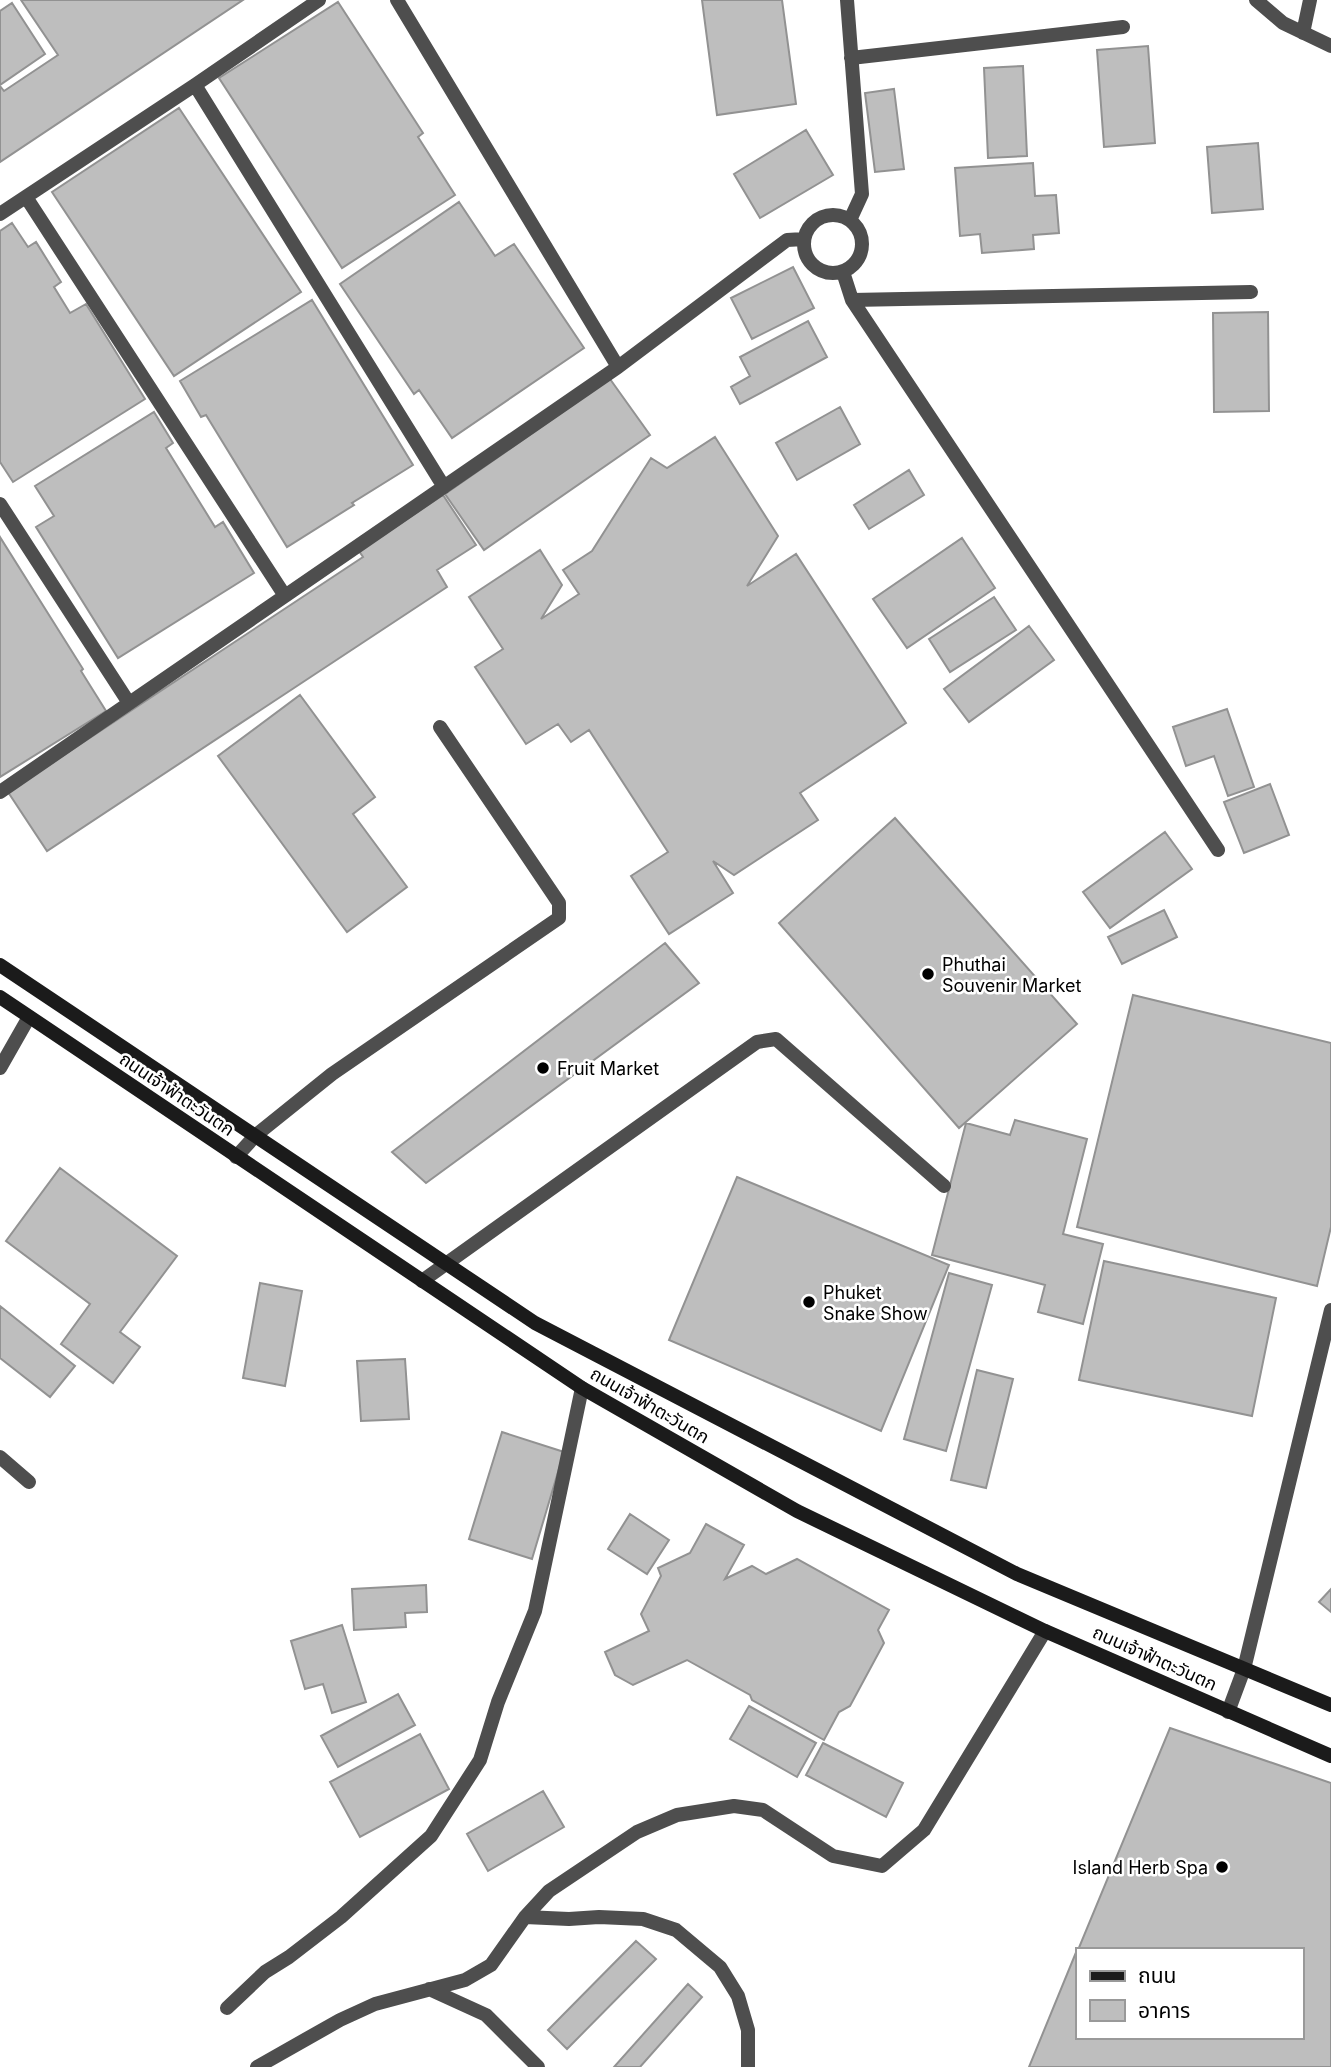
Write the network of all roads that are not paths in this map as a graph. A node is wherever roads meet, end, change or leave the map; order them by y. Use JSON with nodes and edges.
{"nodes":[{"id":1,"x":319,"y":0,"type":"edge"},
{"id":2,"x":397,"y":0,"type":"edge"},
{"id":3,"x":847,"y":0,"type":"edge"},
{"id":4,"x":1256,"y":0,"type":"edge"},
{"id":5,"x":1310,"y":0,"type":"edge"},
{"id":6,"x":1123,"y":27,"type":"dead end"},
{"id":7,"x":1303,"y":33,"type":"junction"},
{"id":8,"x":1331,"y":46,"type":"edge"},
{"id":9,"x":852,"y":58,"type":"junction"},
{"id":10,"x":195,"y":86,"type":"junction"},
{"id":11,"x":26,"y":197,"type":"junction"},
{"id":12,"x":0,"y":215,"type":"edge"},
{"id":13,"x":850,"y":220,"type":"junction"},
{"id":14,"x":804,"y":239,"type":"junction"},
{"id":15,"x":843,"y":272,"type":"junction"},
{"id":16,"x":1251,"y":292,"type":"dead end"},
{"id":17,"x":852,"y":300,"type":"junction"},
{"id":18,"x":618,"y":367,"type":"junction"},
{"id":19,"x":444,"y":487,"type":"junction"},
{"id":20,"x":0,"y":504,"type":"edge"},
{"id":21,"x":285,"y":596,"type":"junction"},
{"id":22,"x":129,"y":703,"type":"junction"},
{"id":23,"x":440,"y":727,"type":"dead end"},
{"id":24,"x":0,"y":792,"type":"edge"},
{"id":25,"x":1218,"y":850,"type":"dead end"},
{"id":26,"x":0,"y":965,"type":"edge"},
{"id":27,"x":0,"y":997,"type":"edge"},
{"id":28,"x":29,"y":1017,"type":"junction"},
{"id":29,"x":0,"y":1068,"type":"edge"},
{"id":30,"x":256,"y":1135,"type":"junction"},
{"id":31,"x":236,"y":1157,"type":"junction"},
{"id":32,"x":944,"y":1186,"type":"dead end"},
{"id":33,"x":446,"y":1264,"type":"junction"},
{"id":34,"x":422,"y":1281,"type":"junction"},
{"id":35,"x":1331,"y":1310,"type":"edge"},
{"id":36,"x":582,"y":1388,"type":"junction"},
{"id":37,"x":0,"y":1457,"type":"edge"},
{"id":38,"x":29,"y":1482,"type":"dead end"},
{"id":39,"x":1045,"y":1631,"type":"junction"},
{"id":40,"x":1244,"y":1668,"type":"junction"},
{"id":41,"x":1331,"y":1705,"type":"edge"},
{"id":42,"x":1228,"y":1712,"type":"junction"},
{"id":43,"x":1331,"y":1756,"type":"edge"},
{"id":44,"x":525,"y":1917,"type":"junction"},
{"id":45,"x":429,"y":1989,"type":"junction"},
{"id":46,"x":228,"y":2008,"type":"dead end"},
{"id":47,"x":257,"y":2067,"type":"edge"},
{"id":48,"x":538,"y":2067,"type":"edge"},
{"id":49,"x":748,"y":2067,"type":"edge"}],
"edges":[{"from":1,"to":10,"type":"street"},
{"from":2,"to":18,"type":"street"},
{"from":3,"to":9,"type":"street"},
{"from":4,"to":7,"type":"street"},
{"from":5,"to":7,"type":"street"},
{"from":6,"to":9,"type":"street"},
{"from":7,"to":8,"type":"street"},
{"from":9,"to":13,"type":"street"},
{"from":10,"to":11,"type":"street"},
{"from":10,"to":19,"type":"street"},
{"from":11,"to":12,"type":"street"},
{"from":11,"to":21,"type":"street"},
{"from":13,"to":14,"type":"street"},
{"from":13,"to":15,"type":"street"},
{"from":14,"to":15,"type":"street"},
{"from":14,"to":18,"type":"street"},
{"from":15,"to":17,"type":"street"},
{"from":16,"to":17,"type":"street"},
{"from":17,"to":25,"type":"street"},
{"from":18,"to":19,"type":"street"},
{"from":19,"to":21,"type":"street"},
{"from":20,"to":22,"type":"street"},
{"from":21,"to":22,"type":"street"},
{"from":22,"to":24,"type":"street"},
{"from":23,"to":30,"type":"street"},
{"from":26,"to":30,"type":"main road","name":"ถนนเจ้าฟ้าตะวันตก"},
{"from":27,"to":28,"type":"main road","name":"ถนนเจ้าฟ้าตะวันตก"},
{"from":28,"to":29,"type":"street"},
{"from":28,"to":31,"type":"main road","name":"ถนนเจ้าฟ้าตะวันตก"},
{"from":30,"to":31,"type":"street"},
{"from":30,"to":33,"type":"main road","name":"ถนนเจ้าฟ้าตะวันตก"},
{"from":31,"to":34,"type":"main road","name":"ถนนเจ้าฟ้าตะวันตก"},
{"from":32,"to":33,"type":"street"},
{"from":33,"to":34,"type":"street"},
{"from":33,"to":40,"type":"main road","name":"ถนนเจ้าฟ้าตะวันตก"},
{"from":34,"to":36,"type":"main road","name":"ถนนเจ้าฟ้าตะวันตก"},
{"from":35,"to":40,"type":"street"},
{"from":36,"to":39,"type":"main road","name":"ถนนเจ้าฟ้าตะวันตก"},
{"from":36,"to":46,"type":"street"},
{"from":37,"to":38,"type":"street"},
{"from":39,"to":42,"type":"main road","name":"ถนนเจ้าฟ้าตะวันตก"},
{"from":39,"to":44,"type":"street"},
{"from":40,"to":41,"type":"main road","name":"ถนนเจ้าฟ้าตะวันตก"},
{"from":40,"to":42,"type":"street"},
{"from":42,"to":43,"type":"main road","name":"ถนนเจ้าฟ้าตะวันตก"},
{"from":44,"to":45,"type":"street"},
{"from":44,"to":49,"type":"street"},
{"from":45,"to":47,"type":"street"},
{"from":45,"to":48,"type":"street"}]}
